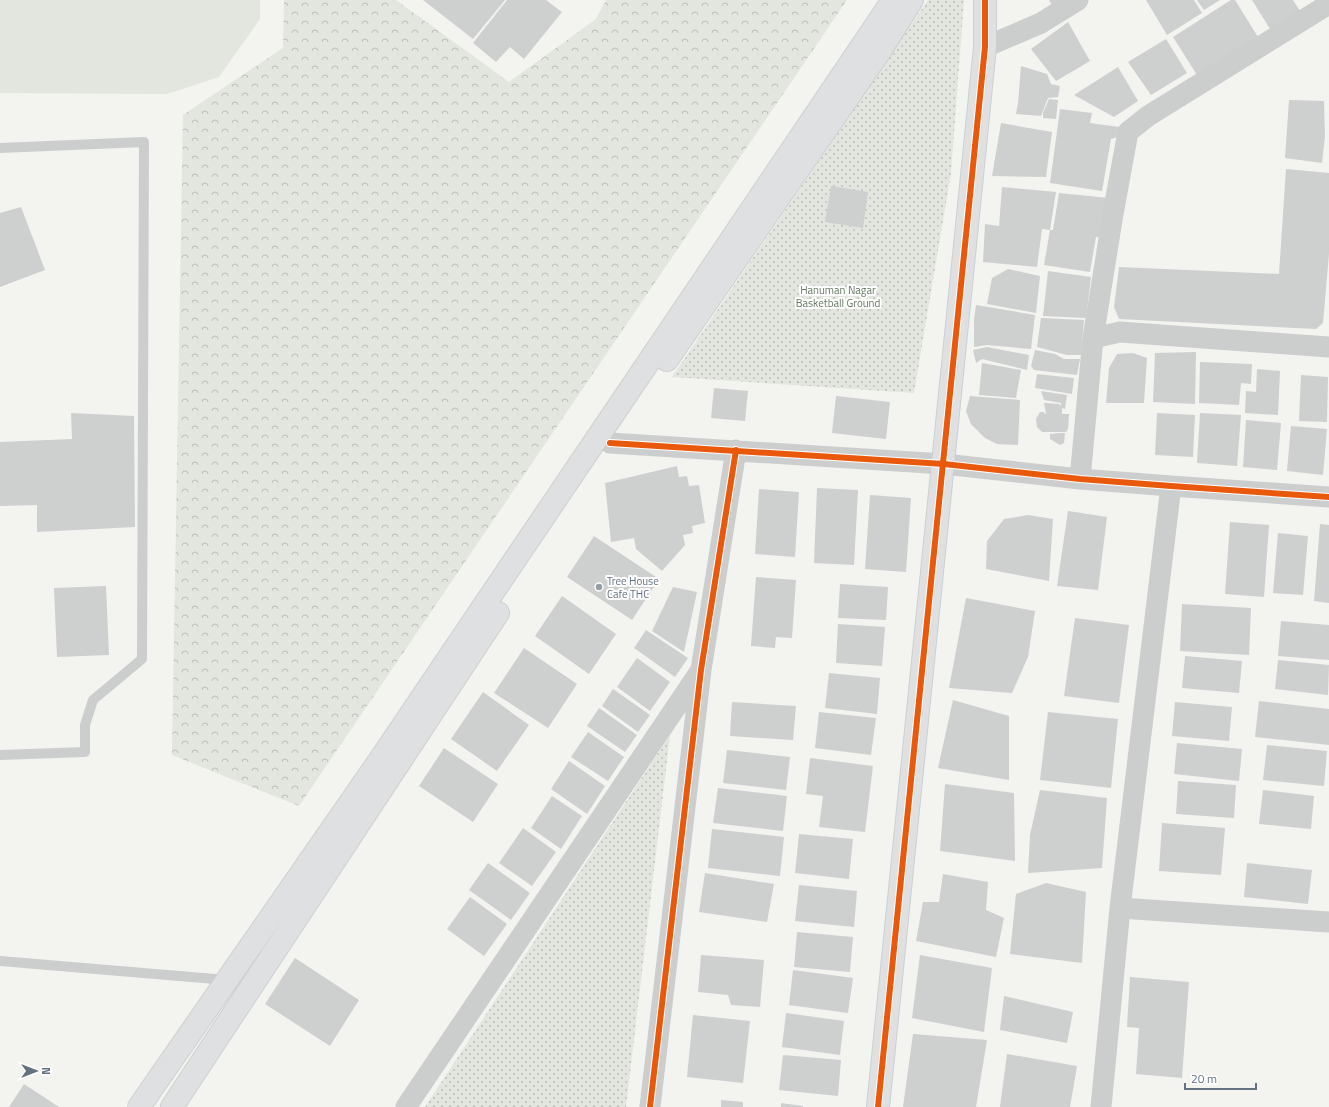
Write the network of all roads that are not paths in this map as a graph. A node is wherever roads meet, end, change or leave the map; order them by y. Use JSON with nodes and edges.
{"nodes":[{"id":1,"x":893,"y":0,"type":"edge"},
{"id":2,"x":912,"y":0,"type":"edge"},
{"id":3,"x":985,"y":0,"type":"edge"},
{"id":4,"x":1078,"y":0,"type":"edge"},
{"id":5,"x":1329,"y":4,"type":"edge"},
{"id":6,"x":985,"y":47,"type":"junction"},
{"id":7,"x":0,"y":148,"type":"edge"},
{"id":8,"x":1093,"y":338,"type":"junction"},
{"id":9,"x":1329,"y":347,"type":"edge"},
{"id":10,"x":610,"y":443,"type":"junction"},
{"id":11,"x":736,"y":450,"type":"junction"},
{"id":12,"x":944,"y":464,"type":"junction"},
{"id":13,"x":1080,"y":479,"type":"junction"},
{"id":14,"x":1171,"y":486,"type":"junction"},
{"id":15,"x":1329,"y":497,"type":"edge"},
{"id":16,"x":701,"y":670,"type":"junction"},
{"id":17,"x":0,"y":755,"type":"edge"},
{"id":18,"x":1120,"y":908,"type":"junction"},
{"id":19,"x":1329,"y":920,"type":"edge"},
{"id":20,"x":0,"y":962,"type":"edge"},
{"id":21,"x":227,"y":980,"type":"junction"},
{"id":22,"x":139,"y":1107,"type":"edge"},
{"id":23,"x":172,"y":1107,"type":"edge"},
{"id":24,"x":406,"y":1107,"type":"edge"},
{"id":25,"x":650,"y":1107,"type":"edge"},
{"id":26,"x":878,"y":1107,"type":"edge"},
{"id":27,"x":1101,"y":1107,"type":"edge"}],
"edges":[{"from":1,"to":21,"type":"main road"},
{"from":2,"to":10,"type":"main road"},
{"from":3,"to":6,"type":"main road"},
{"from":4,"to":6,"type":"street"},
{"from":5,"to":8,"type":"street"},
{"from":6,"to":12,"type":"main road"},
{"from":7,"to":17,"type":"lane"},
{"from":8,"to":9,"type":"street"},
{"from":8,"to":13,"type":"street"},
{"from":10,"to":11,"type":"street"},
{"from":10,"to":23,"type":"main road"},
{"from":11,"to":12,"type":"street"},
{"from":11,"to":16,"type":"street"},
{"from":12,"to":13,"type":"street"},
{"from":12,"to":26,"type":"main road"},
{"from":13,"to":14,"type":"street"},
{"from":14,"to":15,"type":"street"},
{"from":14,"to":18,"type":"street"},
{"from":16,"to":24,"type":"street"},
{"from":16,"to":25,"type":"street"},
{"from":18,"to":19,"type":"street"},
{"from":18,"to":27,"type":"street"},
{"from":20,"to":21,"type":"lane"},
{"from":21,"to":22,"type":"main road"}]}
